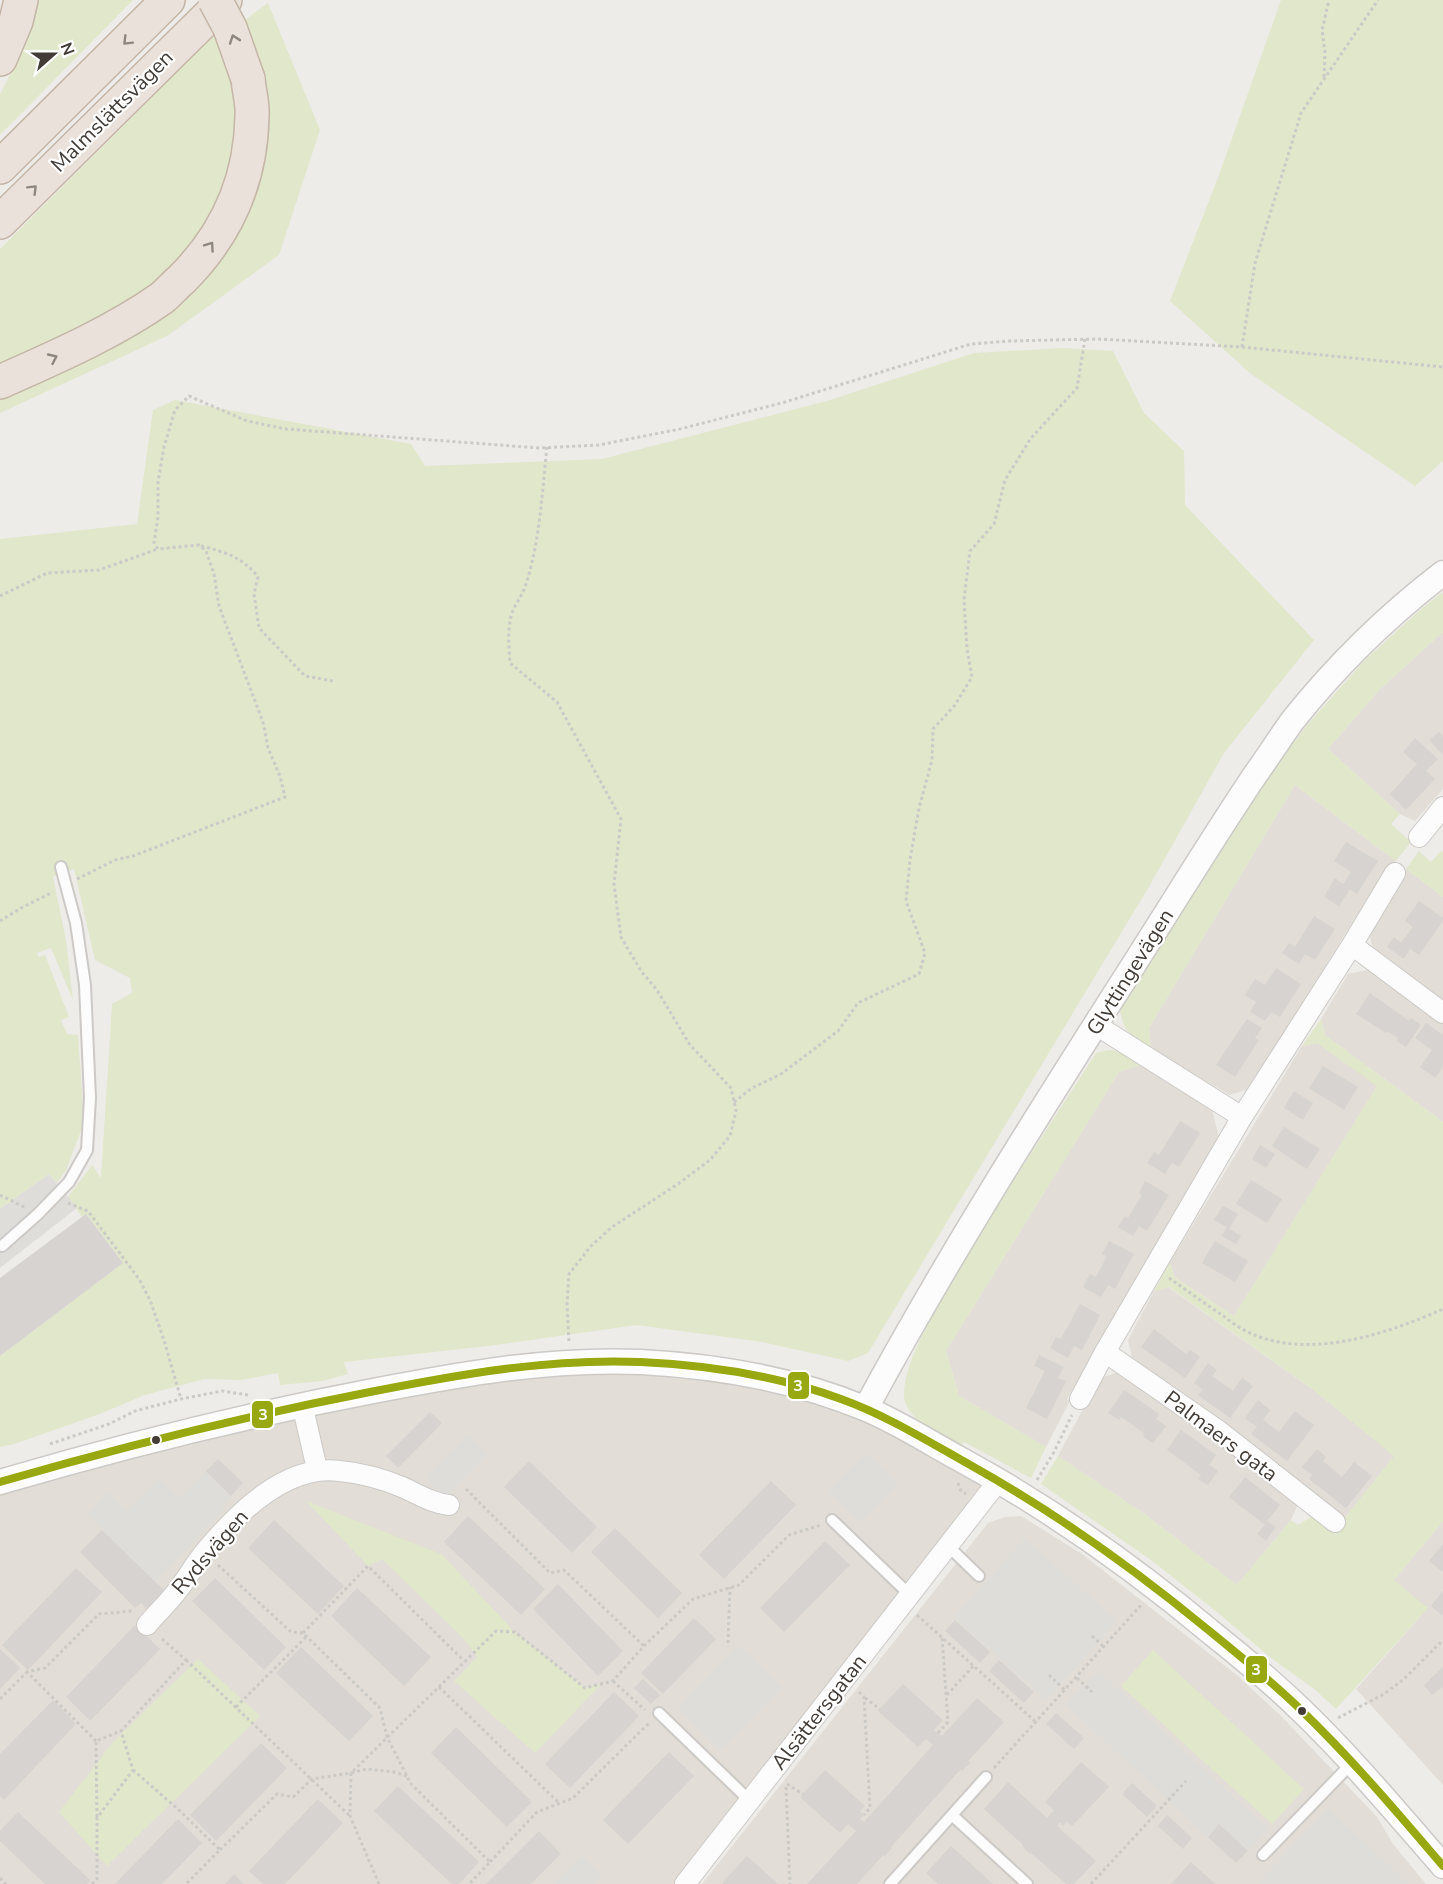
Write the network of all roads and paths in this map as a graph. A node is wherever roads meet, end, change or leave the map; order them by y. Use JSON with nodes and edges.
{"nodes":[{"id":1,"x":21,"y":0,"type":"edge"},
{"id":2,"x":168,"y":0,"type":"edge"},
{"id":3,"x":215,"y":0,"type":"edge"},
{"id":4,"x":225,"y":0,"type":"edge"},
{"id":5,"x":1329,"y":0,"type":"edge"},
{"id":6,"x":1378,"y":0,"type":"edge"},
{"id":7,"x":0,"y":59,"type":"edge"},
{"id":8,"x":1324,"y":79,"type":"junction"},
{"id":9,"x":0,"y":167,"type":"edge"},
{"id":10,"x":0,"y":222,"type":"edge"},
{"id":11,"x":1085,"y":339,"type":"junction"},
{"id":12,"x":1242,"y":346,"type":"junction"},
{"id":13,"x":1443,"y":367,"type":"edge"},
{"id":14,"x":0,"y":382,"type":"edge"},
{"id":15,"x":547,"y":447,"type":"junction"},
{"id":16,"x":199,"y":545,"type":"junction"},
{"id":17,"x":158,"y":549,"type":"junction"},
{"id":18,"x":1443,"y":573,"type":"edge"},
{"id":19,"x":0,"y":596,"type":"edge"},
{"id":20,"x":333,"y":681,"type":"dead end"},
{"id":21,"x":1443,"y":807,"type":"edge"},
{"id":22,"x":1419,"y":837,"type":"dead end"},
{"id":23,"x":61,"y":867,"type":"dead end"},
{"id":24,"x":1395,"y":873,"type":"dead end"},
{"id":25,"x":66,"y":886,"type":"junction"},
{"id":26,"x":0,"y":921,"type":"edge"},
{"id":27,"x":1352,"y":945,"type":"junction"},
{"id":28,"x":1443,"y":1013,"type":"edge"},
{"id":29,"x":1096,"y":1025,"type":"junction"},
{"id":30,"x":734,"y":1102,"type":"junction"},
{"id":31,"x":1242,"y":1117,"type":"junction"},
{"id":32,"x":60,"y":1192,"type":"junction"},
{"id":33,"x":0,"y":1195,"type":"edge"},
{"id":34,"x":39,"y":1214,"type":"junction"},
{"id":35,"x":2,"y":1246,"type":"dead end"},
{"id":36,"x":1154,"y":1268,"type":"junction"},
{"id":37,"x":1443,"y":1309,"type":"edge"},
{"id":38,"x":1105,"y":1352,"type":"junction"},
{"id":39,"x":570,"y":1363,"type":"junction"},
{"id":40,"x":181,"y":1399,"type":"junction"},
{"id":41,"x":1080,"y":1399,"type":"joint"},
{"id":42,"x":302,"y":1404,"type":"junction"},
{"id":43,"x":866,"y":1408,"type":"junction"},
{"id":44,"x":268,"y":1412,"type":"junction"},
{"id":45,"x":41,"y":1447,"type":"dead end"},
{"id":46,"x":317,"y":1469,"type":"junction"},
{"id":47,"x":957,"y":1478,"type":"dead end"},
{"id":48,"x":999,"y":1480,"type":"junction"},
{"id":49,"x":0,"y":1482,"type":"edge"},
{"id":50,"x":466,"y":1489,"type":"dead end"},
{"id":51,"x":1027,"y":1498,"type":"junction"},
{"id":52,"x":981,"y":1503,"type":"junction"},
{"id":53,"x":449,"y":1505,"type":"dead end"},
{"id":54,"x":832,"y":1520,"type":"joint"},
{"id":55,"x":1335,"y":1522,"type":"dead end"},
{"id":56,"x":947,"y":1545,"type":"junction"},
{"id":57,"x":204,"y":1553,"type":"junction"},
{"id":58,"x":979,"y":1576,"type":"dead end"},
{"id":59,"x":730,"y":1587,"type":"junction"},
{"id":60,"x":1157,"y":1587,"type":"junction"},
{"id":61,"x":908,"y":1599,"type":"junction"},
{"id":62,"x":132,"y":1611,"type":"dead end"},
{"id":63,"x":147,"y":1625,"type":"joint"},
{"id":64,"x":303,"y":1633,"type":"junction"},
{"id":65,"x":307,"y":1636,"type":"junction"},
{"id":66,"x":1092,"y":1636,"type":"dead end"},
{"id":67,"x":942,"y":1637,"type":"junction"},
{"id":68,"x":1443,"y":1640,"type":"edge"},
{"id":69,"x":728,"y":1643,"type":"dead end"},
{"id":70,"x":644,"y":1647,"type":"junction"},
{"id":71,"x":1104,"y":1647,"type":"junction"},
{"id":72,"x":186,"y":1660,"type":"junction"},
{"id":73,"x":464,"y":1661,"type":"junction"},
{"id":74,"x":974,"y":1665,"type":"junction"},
{"id":75,"x":27,"y":1672,"type":"junction"},
{"id":76,"x":1049,"y":1675,"type":"dead end"},
{"id":77,"x":1077,"y":1678,"type":"junction"},
{"id":78,"x":844,"y":1680,"type":"junction"},
{"id":79,"x":613,"y":1681,"type":"junction"},
{"id":80,"x":439,"y":1687,"type":"junction"},
{"id":81,"x":1065,"y":1690,"type":"junction"},
{"id":82,"x":1092,"y":1692,"type":"dead end"},
{"id":83,"x":947,"y":1695,"type":"junction"},
{"id":84,"x":864,"y":1697,"type":"junction"},
{"id":85,"x":0,"y":1700,"type":"edge"},
{"id":86,"x":237,"y":1707,"type":"junction"},
{"id":87,"x":880,"y":1709,"type":"dead end"},
{"id":88,"x":659,"y":1713,"type":"junction"},
{"id":89,"x":1338,"y":1718,"type":"dead end"},
{"id":90,"x":1036,"y":1722,"type":"junction"},
{"id":91,"x":121,"y":1731,"type":"junction"},
{"id":92,"x":938,"y":1733,"type":"dead end"},
{"id":93,"x":387,"y":1737,"type":"junction"},
{"id":94,"x":96,"y":1741,"type":"junction"},
{"id":95,"x":1352,"y":1763,"type":"junction"},
{"id":96,"x":133,"y":1770,"type":"junction"},
{"id":97,"x":351,"y":1773,"type":"junction"},
{"id":98,"x":407,"y":1776,"type":"junction"},
{"id":99,"x":986,"y":1777,"type":"joint"},
{"id":100,"x":312,"y":1779,"type":"junction"},
{"id":101,"x":1186,"y":1781,"type":"dead end"},
{"id":102,"x":803,"y":1794,"type":"dead end"},
{"id":103,"x":750,"y":1801,"type":"junction"},
{"id":104,"x":559,"y":1803,"type":"junction"},
{"id":105,"x":864,"y":1815,"type":"dead end"},
{"id":106,"x":952,"y":1815,"type":"junction"},
{"id":107,"x":350,"y":1816,"type":"junction"},
{"id":108,"x":97,"y":1818,"type":"junction"},
{"id":109,"x":220,"y":1850,"type":"junction"},
{"id":110,"x":1263,"y":1855,"type":"dead end"},
{"id":111,"x":490,"y":1862,"type":"junction"},
{"id":112,"x":1443,"y":1866,"type":"edge"},
{"id":113,"x":0,"y":1878,"type":"edge"},
{"id":114,"x":6,"y":1884,"type":"edge"},
{"id":115,"x":92,"y":1884,"type":"edge"},
{"id":116,"x":186,"y":1884,"type":"edge"},
{"id":117,"x":379,"y":1884,"type":"edge"},
{"id":118,"x":469,"y":1884,"type":"edge"},
{"id":119,"x":685,"y":1884,"type":"edge"},
{"id":120,"x":790,"y":1884,"type":"edge"},
{"id":121,"x":890,"y":1884,"type":"edge"},
{"id":122,"x":1027,"y":1884,"type":"edge"},
{"id":123,"x":1091,"y":1884,"type":"edge"}],
"edges":[{"from":1,"to":7,"type":"highway"},
{"from":2,"to":9,"type":"highway","name":"Malmslättsvägen","one_way":true},
{"from":14,"to":3,"type":"highway","one_way":true,"bridge":true},
{"from":10,"to":4,"type":"highway","name":"Malmslättsvägen","one_way":true},
{"from":5,"to":8,"type":"path"},
{"from":6,"to":8,"type":"path"},
{"from":8,"to":12,"type":"path"},
{"from":11,"to":12,"type":"path"},
{"from":11,"to":15,"type":"path"},
{"from":11,"to":30,"type":"path"},
{"from":12,"to":13,"type":"path"},
{"from":15,"to":17,"type":"path"},
{"from":15,"to":30,"type":"path"},
{"from":16,"to":17,"type":"path"},
{"from":16,"to":20,"type":"path"},
{"from":16,"to":25,"type":"path"},
{"from":17,"to":19,"type":"path"},
{"from":18,"to":29,"type":"street","name":"Glyttingevägen"},
{"from":21,"to":22,"type":"street"},
{"from":23,"to":25,"type":"lane"},
{"from":24,"to":27,"type":"street"},
{"from":25,"to":26,"type":"path"},
{"from":25,"to":32,"type":"lane"},
{"from":27,"to":28,"type":"street"},
{"from":27,"to":31,"type":"street"},
{"from":29,"to":31,"type":"street"},
{"from":29,"to":43,"type":"street","name":"Glyttingevägen"},
{"from":30,"to":39,"type":"path"},
{"from":31,"to":36,"type":"street"},
{"from":32,"to":34,"type":"lane"},
{"from":32,"to":40,"type":"path"},
{"from":33,"to":34,"type":"path"},
{"from":34,"to":35,"type":"lane"},
{"from":36,"to":37,"type":"path"},
{"from":36,"to":38,"type":"street"},
{"from":38,"to":41,"type":"street"},
{"from":38,"to":55,"type":"street","name":"Palmaers gata"},
{"from":39,"to":42,"type":"street"},
{"from":39,"to":43,"type":"street"},
{"from":40,"to":44,"type":"path"},
{"from":40,"to":45,"type":"path"},
{"from":41,"to":51,"type":"path"},
{"from":42,"to":44,"type":"street"},
{"from":42,"to":46,"type":"street"},
{"from":43,"to":48,"type":"street"},
{"from":44,"to":49,"type":"street"},
{"from":46,"to":53,"type":"street"},
{"from":46,"to":57,"type":"street","name":"Rydsvägen"},
{"from":47,"to":52,"type":"path"},
{"from":48,"to":51,"type":"street"},
{"from":48,"to":52,"type":"street","name":"Alsättersgatan"},
{"from":50,"to":70,"type":"path"},
{"from":51,"to":60,"type":"street"},
{"from":52,"to":56,"type":"street","name":"Alsättersgatan"},
{"from":54,"to":59,"type":"path"},
{"from":54,"to":61,"type":"lane"},
{"from":56,"to":58,"type":"lane"},
{"from":56,"to":61,"type":"street","name":"Alsättersgatan"},
{"from":57,"to":63,"type":"street","name":"Rydsvägen"},
{"from":57,"to":64,"type":"path"},
{"from":59,"to":69,"type":"path"},
{"from":59,"to":70,"type":"path"},
{"from":60,"to":71,"type":"path"},
{"from":60,"to":95,"type":"street"},
{"from":61,"to":67,"type":"path"},
{"from":61,"to":78,"type":"street","name":"Alsättersgatan"},
{"from":62,"to":75,"type":"path"},
{"from":63,"to":72,"type":"path"},
{"from":64,"to":65,"type":"path"},
{"from":64,"to":73,"type":"path"},
{"from":65,"to":86,"type":"path"},
{"from":65,"to":93,"type":"path"},
{"from":66,"to":71,"type":"path"},
{"from":67,"to":74,"type":"path"},
{"from":67,"to":83,"type":"path"},
{"from":68,"to":89,"type":"path"},
{"from":70,"to":79,"type":"path"},
{"from":71,"to":77,"type":"path"},
{"from":72,"to":86,"type":"path"},
{"from":72,"to":91,"type":"path"},
{"from":73,"to":79,"type":"path"},
{"from":73,"to":80,"type":"path"},
{"from":74,"to":83,"type":"path"},
{"from":74,"to":90,"type":"path"},
{"from":75,"to":85,"type":"path"},
{"from":75,"to":94,"type":"path"},
{"from":76,"to":81,"type":"path"},
{"from":77,"to":81,"type":"path"},
{"from":77,"to":82,"type":"path"},
{"from":78,"to":84,"type":"path"},
{"from":78,"to":103,"type":"street","name":"Alsättersgatan"},
{"from":79,"to":88,"type":"path"},
{"from":80,"to":93,"type":"path"},
{"from":80,"to":104,"type":"path"},
{"from":81,"to":90,"type":"path"},
{"from":83,"to":92,"type":"path"},
{"from":84,"to":87,"type":"path"},
{"from":84,"to":105,"type":"path"},
{"from":86,"to":100,"type":"path"},
{"from":88,"to":103,"type":"lane"},
{"from":88,"to":104,"type":"path"},
{"from":90,"to":99,"type":"path"},
{"from":91,"to":94,"type":"path"},
{"from":91,"to":96,"type":"path"},
{"from":93,"to":97,"type":"path"},
{"from":93,"to":98,"type":"path"},
{"from":94,"to":108,"type":"path"},
{"from":95,"to":110,"type":"lane"},
{"from":95,"to":112,"type":"street"},
{"from":96,"to":108,"type":"path"},
{"from":96,"to":109,"type":"path"},
{"from":97,"to":98,"type":"path"},
{"from":97,"to":100,"type":"path"},
{"from":97,"to":107,"type":"path"},
{"from":98,"to":111,"type":"path"},
{"from":99,"to":106,"type":"lane"},
{"from":100,"to":107,"type":"path"},
{"from":100,"to":109,"type":"path"},
{"from":101,"to":123,"type":"path"},
{"from":102,"to":120,"type":"path"},
{"from":103,"to":119,"type":"street","name":"Alsättersgatan"},
{"from":104,"to":111,"type":"path"},
{"from":106,"to":121,"type":"lane"},
{"from":106,"to":122,"type":"lane"},
{"from":107,"to":117,"type":"path"},
{"from":108,"to":115,"type":"path"},
{"from":109,"to":116,"type":"path"},
{"from":111,"to":118,"type":"path"},
{"from":113,"to":114,"type":"path"}]}
